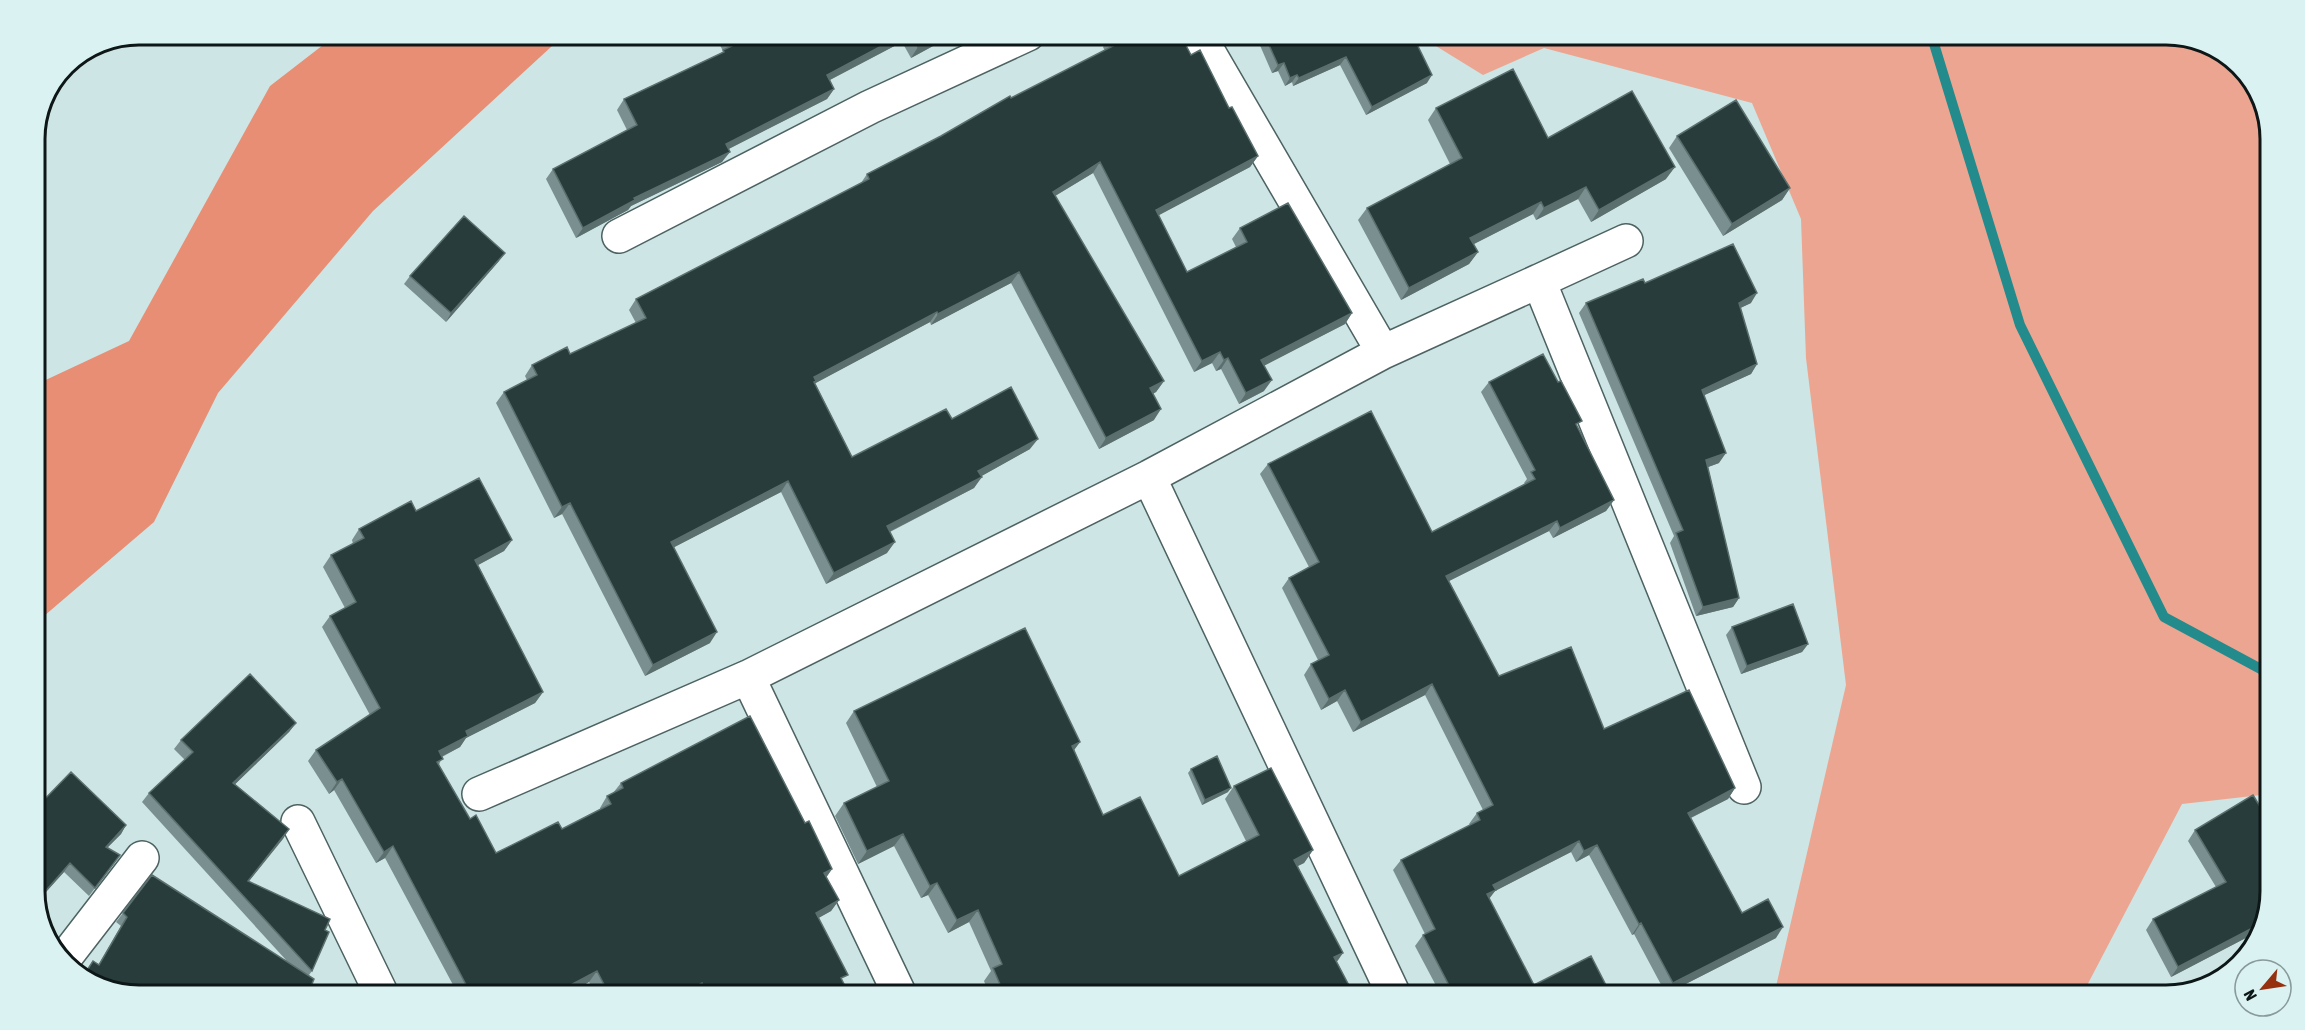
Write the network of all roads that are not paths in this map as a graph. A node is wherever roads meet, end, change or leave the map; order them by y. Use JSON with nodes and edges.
{"nodes":[{"id":1,"x":1004,"y":45,"type":"edge"},
{"id":2,"x":1204,"y":45,"type":"edge"},
{"id":3,"x":619,"y":236,"type":"dead end"},
{"id":4,"x":1626,"y":241,"type":"dead end"},
{"id":5,"x":1539,"y":281,"type":"junction"},
{"id":6,"x":1383,"y":352,"type":"junction"},
{"id":7,"x":1149,"y":477,"type":"junction"},
{"id":8,"x":748,"y":676,"type":"junction"},
{"id":9,"x":1744,"y":787,"type":"dead end"},
{"id":10,"x":479,"y":794,"type":"dead end"},
{"id":11,"x":298,"y":822,"type":"dead end"},
{"id":12,"x":142,"y":858,"type":"dead end"},
{"id":13,"x":69,"y":952,"type":"edge"},
{"id":14,"x":377,"y":985,"type":"edge"},
{"id":15,"x":895,"y":985,"type":"edge"},
{"id":16,"x":1389,"y":985,"type":"edge"}],
"edges":[{"from":1,"to":3,"type":"street"},
{"from":2,"to":6,"type":"street"},
{"from":4,"to":5,"type":"street"},
{"from":5,"to":6,"type":"street"},
{"from":5,"to":9,"type":"street"},
{"from":6,"to":7,"type":"street"},
{"from":7,"to":8,"type":"street"},
{"from":7,"to":16,"type":"street"},
{"from":8,"to":10,"type":"street"},
{"from":8,"to":15,"type":"street"},
{"from":11,"to":14,"type":"street"},
{"from":12,"to":13,"type":"street"}]}
